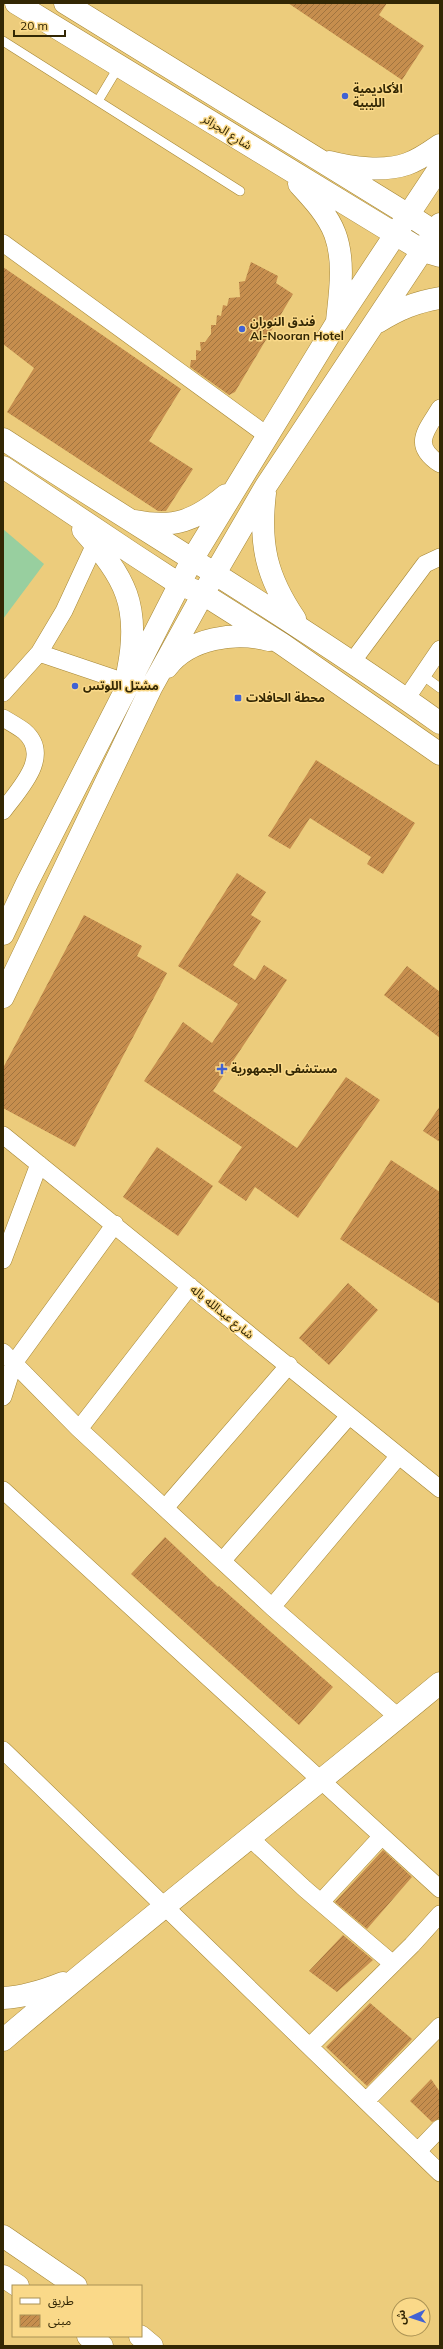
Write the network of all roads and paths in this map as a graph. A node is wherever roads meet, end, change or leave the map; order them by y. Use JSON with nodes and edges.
{"nodes":[{"id":1,"x":16,"y":3,"type":"edge"},
{"id":2,"x":65,"y":3,"type":"edge"},
{"id":3,"x":3,"y":41,"type":"edge"},
{"id":4,"x":120,"y":66,"type":"junction"},
{"id":5,"x":98,"y":101,"type":"junction"},
{"id":6,"x":440,"y":145,"type":"edge"},
{"id":7,"x":310,"y":156,"type":"junction"},
{"id":8,"x":283,"y":167,"type":"junction"},
{"id":9,"x":440,"y":167,"type":"edge"},
{"id":10,"x":240,"y":191,"type":"dead end"},
{"id":11,"x":407,"y":214,"type":"junction"},
{"id":12,"x":395,"y":234,"type":"junction"},
{"id":13,"x":435,"y":241,"type":"edge"},
{"id":14,"x":3,"y":244,"type":"edge"},
{"id":15,"x":440,"y":298,"type":"edge"},
{"id":16,"x":336,"y":324,"type":"junction"},
{"id":17,"x":372,"y":326,"type":"junction"},
{"id":18,"x":440,"y":408,"type":"edge"},
{"id":19,"x":268,"y":436,"type":"junction"},
{"id":20,"x":3,"y":439,"type":"edge"},
{"id":21,"x":440,"y":464,"type":"edge"},
{"id":22,"x":3,"y":467,"type":"edge"},
{"id":23,"x":240,"y":482,"type":"junction"},
{"id":24,"x":266,"y":486,"type":"junction"},
{"id":25,"x":68,"y":512,"type":"junction"},
{"id":26,"x":126,"y":519,"type":"junction"},
{"id":27,"x":95,"y":544,"type":"junction"},
{"id":28,"x":440,"y":556,"type":"edge"},
{"id":29,"x":193,"y":558,"type":"junction"},
{"id":30,"x":216,"y":573,"type":"junction"},
{"id":31,"x":179,"y":584,"type":"junction"},
{"id":32,"x":203,"y":594,"type":"junction"},
{"id":33,"x":300,"y":627,"type":"junction"},
{"id":34,"x":282,"y":644,"type":"junction"},
{"id":35,"x":440,"y":649,"type":"edge"},
{"id":36,"x":39,"y":653,"type":"junction"},
{"id":37,"x":352,"y":662,"type":"junction"},
{"id":38,"x":422,"y":675,"type":"junction"},
{"id":39,"x":152,"y":688,"type":"junction"},
{"id":40,"x":440,"y":688,"type":"edge"},
{"id":41,"x":123,"y":689,"type":"junction"},
{"id":42,"x":3,"y":693,"type":"edge"},
{"id":43,"x":406,"y":699,"type":"junction"},
{"id":44,"x":3,"y":718,"type":"edge"},
{"id":45,"x":440,"y":723,"type":"edge"},
{"id":46,"x":440,"y":754,"type":"edge"},
{"id":47,"x":3,"y":811,"type":"edge"},
{"id":48,"x":3,"y":934,"type":"edge"},
{"id":49,"x":3,"y":997,"type":"edge"},
{"id":50,"x":3,"y":1135,"type":"edge"},
{"id":51,"x":39,"y":1164,"type":"junction"},
{"id":52,"x":115,"y":1224,"type":"junction"},
{"id":53,"x":3,"y":1260,"type":"edge"},
{"id":54,"x":190,"y":1286,"type":"junction"},
{"id":55,"x":8,"y":1357,"type":"edge"},
{"id":56,"x":289,"y":1366,"type":"junction"},
{"id":57,"x":3,"y":1398,"type":"edge"},
{"id":58,"x":349,"y":1416,"type":"junction"},
{"id":59,"x":79,"y":1429,"type":"junction"},
{"id":60,"x":398,"y":1457,"type":"junction"},
{"id":61,"x":440,"y":1488,"type":"edge"},
{"id":62,"x":3,"y":1490,"type":"edge"},
{"id":63,"x":165,"y":1508,"type":"junction"},
{"id":64,"x":223,"y":1560,"type":"junction"},
{"id":65,"x":272,"y":1607,"type":"junction"},
{"id":66,"x":440,"y":1683,"type":"edge"},
{"id":67,"x":398,"y":1718,"type":"junction"},
{"id":68,"x":3,"y":1750,"type":"edge"},
{"id":69,"x":322,"y":1780,"type":"junction"},
{"id":70,"x":382,"y":1836,"type":"junction"},
{"id":71,"x":250,"y":1838,"type":"junction"},
{"id":72,"x":440,"y":1889,"type":"edge"},
{"id":73,"x":321,"y":1902,"type":"junction"},
{"id":74,"x":162,"y":1906,"type":"junction"},
{"id":75,"x":440,"y":1914,"type":"edge"},
{"id":76,"x":393,"y":1964,"type":"junction"},
{"id":77,"x":78,"y":1976,"type":"junction"},
{"id":78,"x":3,"y":1998,"type":"edge"},
{"id":79,"x":440,"y":2026,"type":"edge"},
{"id":80,"x":3,"y":2040,"type":"edge"},
{"id":81,"x":311,"y":2045,"type":"junction"},
{"id":82,"x":366,"y":2101,"type":"junction"},
{"id":83,"x":440,"y":2128,"type":"edge"},
{"id":84,"x":418,"y":2151,"type":"junction"},
{"id":85,"x":440,"y":2173,"type":"edge"},
{"id":86,"x":3,"y":2236,"type":"edge"},
{"id":87,"x":3,"y":2276,"type":"edge"},
{"id":88,"x":16,"y":2285,"type":"edge"},
{"id":89,"x":75,"y":2285,"type":"edge"},
{"id":90,"x":89,"y":2337,"type":"edge"},
{"id":91,"x":141,"y":2337,"type":"edge"},
{"id":92,"x":102,"y":2346,"type":"edge"},
{"id":93,"x":152,"y":2346,"type":"edge"}],
"edges":[{"from":1,"to":4,"type":"main road","name":"شارع الجزائر"},
{"from":2,"to":7,"type":"main road","name":"شارع الجزائر"},
{"from":3,"to":5,"type":"lane"},
{"from":4,"to":5,"type":"lane"},
{"from":4,"to":8,"type":"main road","name":"شارع الجزائر"},
{"from":5,"to":10,"type":"lane"},
{"from":6,"to":7,"type":"main road"},
{"from":7,"to":11,"type":"main road","name":"شارع الجزائر"},
{"from":8,"to":12,"type":"main road","name":"شارع الجزائر"},
{"from":8,"to":16,"type":"main road"},
{"from":9,"to":11,"type":"main road"},
{"from":11,"to":12,"type":"main road"},
{"from":11,"to":13,"type":"main road","name":"شارع الجزائر"},
{"from":12,"to":13,"type":"main road","name":"شارع الجزائر"},
{"from":12,"to":16,"type":"main road"},
{"from":13,"to":17,"type":"main road"},
{"from":14,"to":19,"type":"street"},
{"from":15,"to":17,"type":"main road"},
{"from":16,"to":19,"type":"main road"},
{"from":17,"to":24,"type":"main road"},
{"from":18,"to":21,"type":"street"},
{"from":19,"to":23,"type":"main road"},
{"from":20,"to":26,"type":"main road"},
{"from":22,"to":25,"type":"main road"},
{"from":23,"to":26,"type":"main road"},
{"from":23,"to":29,"type":"main road"},
{"from":24,"to":30,"type":"main road"},
{"from":24,"to":33,"type":"main road"},
{"from":25,"to":27,"type":"main road"},
{"from":25,"to":31,"type":"main road"},
{"from":26,"to":29,"type":"main road"},
{"from":27,"to":36,"type":"street"},
{"from":27,"to":41,"type":"main road"},
{"from":28,"to":37,"type":"street"},
{"from":29,"to":30,"type":"main road"},
{"from":29,"to":31,"type":"main road"},
{"from":30,"to":32,"type":"main road"},
{"from":30,"to":33,"type":"main road"},
{"from":31,"to":32,"type":"main road"},
{"from":31,"to":41,"type":"main road"},
{"from":32,"to":34,"type":"main road"},
{"from":32,"to":39,"type":"main road"},
{"from":33,"to":37,"type":"main road"},
{"from":34,"to":39,"type":"main road"},
{"from":34,"to":46,"type":"main road"},
{"from":35,"to":38,"type":"street"},
{"from":36,"to":41,"type":"street"},
{"from":36,"to":42,"type":"street"},
{"from":37,"to":43,"type":"main road"},
{"from":38,"to":40,"type":"lane"},
{"from":38,"to":43,"type":"street"},
{"from":39,"to":49,"type":"main road"},
{"from":41,"to":48,"type":"main road"},
{"from":43,"to":45,"type":"main road"},
{"from":44,"to":47,"type":"street"},
{"from":50,"to":51,"type":"street","name":"شارع عبدالله باله"},
{"from":51,"to":52,"type":"street","name":"شارع عبدالله باله"},
{"from":51,"to":53,"type":"street"},
{"from":52,"to":54,"type":"street","name":"شارع عبدالله باله"},
{"from":52,"to":55,"type":"street"},
{"from":54,"to":56,"type":"street","name":"شارع عبدالله باله"},
{"from":54,"to":59,"type":"street"},
{"from":55,"to":57,"type":"street"},
{"from":55,"to":59,"type":"street"},
{"from":56,"to":58,"type":"street","name":"شارع عبدالله باله"},
{"from":56,"to":63,"type":"street"},
{"from":58,"to":60,"type":"street","name":"شارع عبدالله باله"},
{"from":58,"to":64,"type":"street"},
{"from":59,"to":63,"type":"street"},
{"from":60,"to":61,"type":"street","name":"شارع عبدالله باله"},
{"from":60,"to":65,"type":"street"},
{"from":62,"to":69,"type":"street"},
{"from":63,"to":64,"type":"street"},
{"from":64,"to":65,"type":"street"},
{"from":65,"to":67,"type":"street"},
{"from":66,"to":67,"type":"main road"},
{"from":67,"to":69,"type":"main road"},
{"from":68,"to":74,"type":"street"},
{"from":69,"to":70,"type":"street"},
{"from":69,"to":71,"type":"main road"},
{"from":70,"to":72,"type":"street"},
{"from":70,"to":73,"type":"street"},
{"from":71,"to":73,"type":"street"},
{"from":71,"to":74,"type":"main road"},
{"from":73,"to":76,"type":"street"},
{"from":74,"to":77,"type":"main road"},
{"from":74,"to":81,"type":"street"},
{"from":75,"to":76,"type":"street"},
{"from":76,"to":81,"type":"street"},
{"from":77,"to":78,"type":"main road"},
{"from":77,"to":80,"type":"main road"},
{"from":79,"to":82,"type":"street"},
{"from":81,"to":82,"type":"street"},
{"from":82,"to":84,"type":"street"},
{"from":83,"to":84,"type":"street"},
{"from":84,"to":85,"type":"street"},
{"from":86,"to":89,"type":"main road"},
{"from":87,"to":88,"type":"main road"},
{"from":90,"to":92,"type":"main road"},
{"from":91,"to":93,"type":"main road"}]}
